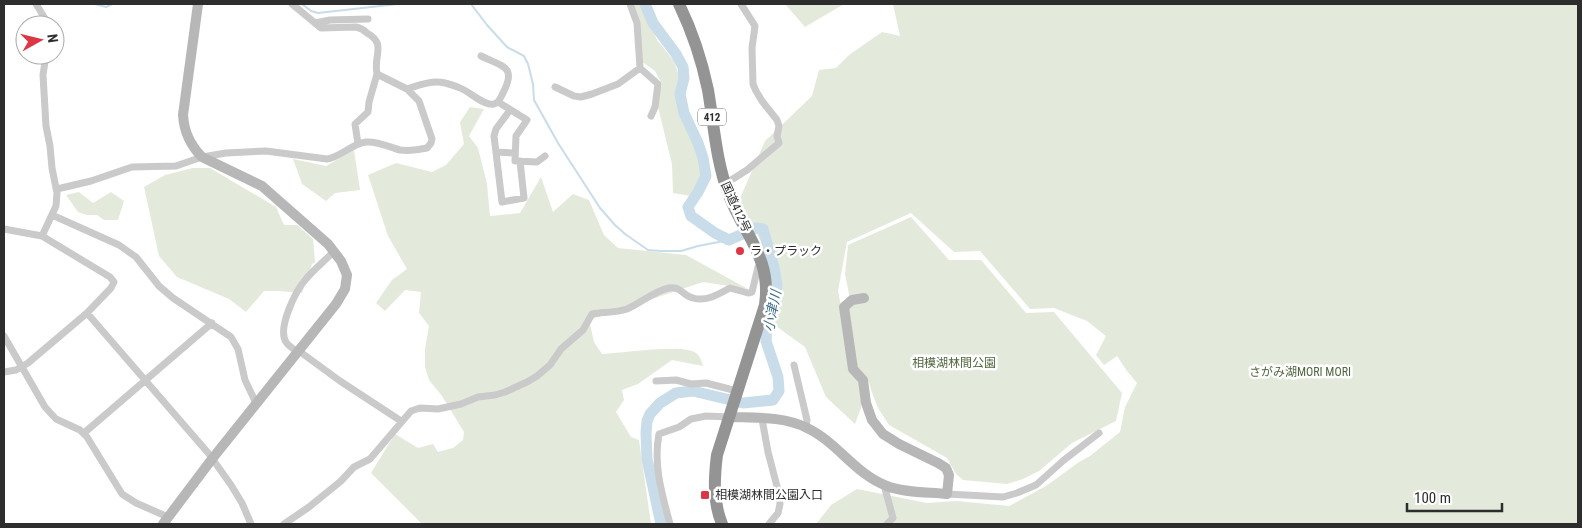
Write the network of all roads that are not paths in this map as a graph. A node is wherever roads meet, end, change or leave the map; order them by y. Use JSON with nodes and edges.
{"nodes":[{"id":1,"x":36,"y":4,"type":"edge"},
{"id":2,"x":198,"y":4,"type":"edge"},
{"id":3,"x":292,"y":4,"type":"edge"},
{"id":4,"x":630,"y":4,"type":"edge"},
{"id":5,"x":679,"y":4,"type":"edge"},
{"id":6,"x":741,"y":4,"type":"edge"},
{"id":7,"x":43,"y":15,"type":"edge"},
{"id":8,"x":368,"y":19,"type":"dead end"},
{"id":9,"x":315,"y":23,"type":"junction"},
{"id":10,"x":482,"y":56,"type":"dead end"},
{"id":11,"x":44,"y":65,"type":"edge"},
{"id":12,"x":640,"y":68,"type":"junction"},
{"id":13,"x":377,"y":74,"type":"junction"},
{"id":14,"x":555,"y":87,"type":"dead end"},
{"id":15,"x":407,"y":88,"type":"junction"},
{"id":16,"x":498,"y":102,"type":"junction"},
{"id":17,"x":510,"y":110,"type":"junction"},
{"id":18,"x":651,"y":116,"type":"dead end"},
{"id":19,"x":358,"y":144,"type":"junction"},
{"id":20,"x":496,"y":152,"type":"junction"},
{"id":21,"x":515,"y":153,"type":"junction"},
{"id":22,"x":546,"y":156,"type":"dead end"},
{"id":23,"x":202,"y":157,"type":"junction"},
{"id":24,"x":520,"y":161,"type":"junction"},
{"id":25,"x":725,"y":184,"type":"junction"},
{"id":26,"x":57,"y":188,"type":"junction"},
{"id":27,"x":52,"y":215,"type":"junction"},
{"id":28,"x":4,"y":229,"type":"edge"},
{"id":29,"x":42,"y":236,"type":"junction"},
{"id":30,"x":334,"y":251,"type":"junction"},
{"id":31,"x":762,"y":262,"type":"junction"},
{"id":32,"x":864,"y":298,"type":"dead end"},
{"id":33,"x":87,"y":313,"type":"junction"},
{"id":34,"x":212,"y":323,"type":"junction"},
{"id":35,"x":4,"y":336,"type":"edge"},
{"id":36,"x":298,"y":351,"type":"junction"},
{"id":37,"x":794,"y":365,"type":"dead end"},
{"id":38,"x":22,"y":368,"type":"junction"},
{"id":39,"x":4,"y":372,"type":"edge"},
{"id":40,"x":144,"y":380,"type":"junction"},
{"id":41,"x":656,"y":381,"type":"dead end"},
{"id":42,"x":733,"y":402,"type":"junction"},
{"id":43,"x":256,"y":403,"type":"junction"},
{"id":44,"x":762,"y":419,"type":"junction"},
{"id":45,"x":401,"y":421,"type":"junction"},
{"id":46,"x":806,"y":427,"type":"junction"},
{"id":47,"x":84,"y":433,"type":"junction"},
{"id":48,"x":1099,"y":433,"type":"dead end"},
{"id":49,"x":212,"y":459,"type":"junction"},
{"id":50,"x":884,"y":485,"type":"junction"},
{"id":51,"x":947,"y":494,"type":"junction"},
{"id":52,"x":165,"y":521,"type":"edge"},
{"id":53,"x":251,"y":524,"type":"edge"},
{"id":54,"x":284,"y":524,"type":"edge"},
{"id":55,"x":670,"y":524,"type":"edge"},
{"id":56,"x":722,"y":524,"type":"edge"},
{"id":57,"x":769,"y":524,"type":"edge"},
{"id":58,"x":887,"y":524,"type":"edge"}],
"edges":[{"from":1,"to":7,"type":"street"},
{"from":2,"to":23,"type":"street"},
{"from":3,"to":9,"type":"street"},
{"from":4,"to":12,"type":"street"},
{"from":5,"to":25,"type":"highway","name":"国道412号","number":"412"},
{"from":6,"to":25,"type":"street"},
{"from":8,"to":9,"type":"street"},
{"from":9,"to":13,"type":"street"},
{"from":10,"to":16,"type":"street"},
{"from":11,"to":26,"type":"street"},
{"from":12,"to":14,"type":"street"},
{"from":12,"to":18,"type":"street"},
{"from":13,"to":15,"type":"street"},
{"from":13,"to":19,"type":"street"},
{"from":15,"to":16,"type":"street"},
{"from":15,"to":19,"type":"street"},
{"from":16,"to":17,"type":"street"},
{"from":17,"to":20,"type":"street"},
{"from":17,"to":21,"type":"street"},
{"from":19,"to":23,"type":"street"},
{"from":20,"to":21,"type":"street"},
{"from":20,"to":24,"type":"street"},
{"from":21,"to":24,"type":"street"},
{"from":22,"to":24,"type":"street"},
{"from":23,"to":26,"type":"street"},
{"from":23,"to":30,"type":"street"},
{"from":25,"to":31,"type":"highway","name":"国道412号","number":"412"},
{"from":26,"to":27,"type":"street"},
{"from":27,"to":29,"type":"street"},
{"from":27,"to":34,"type":"street"},
{"from":28,"to":29,"type":"street"},
{"from":29,"to":33,"type":"street"},
{"from":30,"to":36,"type":"street"},
{"from":30,"to":36,"type":"street"},
{"from":31,"to":42,"type":"highway","name":"国道412号","number":"412"},
{"from":31,"to":45,"type":"street"},
{"from":32,"to":51,"type":"street"},
{"from":33,"to":38,"type":"street"},
{"from":33,"to":40,"type":"street"},
{"from":34,"to":40,"type":"street"},
{"from":34,"to":43,"type":"street"},
{"from":35,"to":38,"type":"street"},
{"from":36,"to":43,"type":"street"},
{"from":36,"to":45,"type":"street"},
{"from":37,"to":46,"type":"street"},
{"from":38,"to":39,"type":"street"},
{"from":38,"to":47,"type":"street"},
{"from":40,"to":47,"type":"street"},
{"from":40,"to":49,"type":"street"},
{"from":41,"to":42,"type":"street"},
{"from":42,"to":44,"type":"street"},
{"from":42,"to":55,"type":"street"},
{"from":42,"to":56,"type":"highway","name":"国道412号","number":"412"},
{"from":43,"to":49,"type":"street"},
{"from":44,"to":46,"type":"street"},
{"from":44,"to":57,"type":"street"},
{"from":45,"to":54,"type":"street"},
{"from":46,"to":50,"type":"street"},
{"from":47,"to":52,"type":"street"},
{"from":48,"to":51,"type":"street"},
{"from":49,"to":52,"type":"street"},
{"from":49,"to":53,"type":"street"},
{"from":50,"to":51,"type":"street"},
{"from":50,"to":58,"type":"street"}]}
